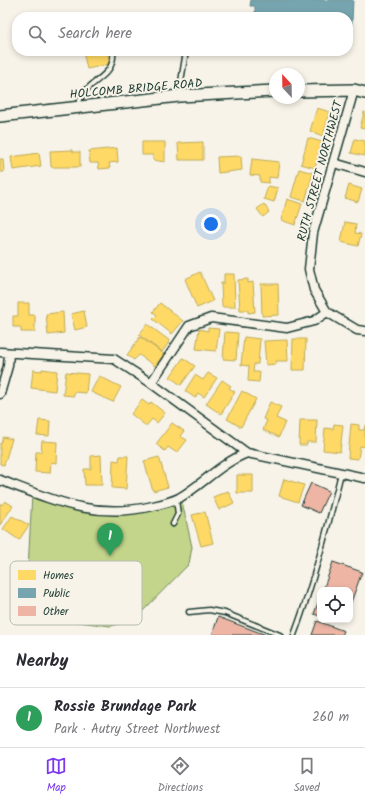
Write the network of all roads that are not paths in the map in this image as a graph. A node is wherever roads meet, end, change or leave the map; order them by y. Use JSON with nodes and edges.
{"nodes":[{"id":1,"x":114,"y":56,"type":"edge"},
{"id":2,"x":185,"y":56,"type":"edge"},
{"id":3,"x":354,"y":90,"type":"junction"},
{"id":4,"x":269,"y":91,"type":"edge"},
{"id":5,"x":305,"y":91,"type":"edge"},
{"id":6,"x":365,"y":93,"type":"edge"},
{"id":7,"x":179,"y":96,"type":"junction"},
{"id":8,"x":78,"y":107,"type":"junction"},
{"id":9,"x":0,"y":116,"type":"edge"},
{"id":10,"x":334,"y":163,"type":"junction"},
{"id":11,"x":365,"y":172,"type":"edge"},
{"id":12,"x":327,"y":312,"type":"junction"},
{"id":13,"x":365,"y":331,"type":"edge"},
{"id":14,"x":0,"y":352,"type":"edge"},
{"id":15,"x":9,"y":353,"type":"junction"},
{"id":16,"x":151,"y":383,"type":"junction"},
{"id":17,"x":0,"y":394,"type":"edge"},
{"id":18,"x":247,"y":453,"type":"junction"},
{"id":19,"x":341,"y":472,"type":"junction"},
{"id":20,"x":365,"y":478,"type":"edge"},
{"id":21,"x":0,"y":480,"type":"edge"},
{"id":22,"x":176,"y":499,"type":"junction"},
{"id":23,"x":173,"y":524,"type":"dead end"},
{"id":24,"x":189,"y":612,"type":"dead end"},
{"id":25,"x":280,"y":635,"type":"edge"},
{"id":26,"x":294,"y":635,"type":"edge"}],
"edges":[{"from":1,"to":8,"type":"lane"},
{"from":2,"to":7,"type":"lane"},
{"from":3,"to":5,"type":"street"},
{"from":3,"to":6,"type":"street"},
{"from":3,"to":10,"type":"street","name":"RUTH STREET NORTHWEST"},
{"from":4,"to":7,"type":"street","name":"HOLCOMB BRIDGE ROAD"},
{"from":7,"to":8,"type":"street","name":"HOLCOMB BRIDGE ROAD"},
{"from":8,"to":9,"type":"street","name":"HOLCOMB BRIDGE ROAD"},
{"from":10,"to":11,"type":"street"},
{"from":10,"to":12,"type":"street","name":"RUTH STREET NORTHWEST"},
{"from":12,"to":13,"type":"street","name":"RUTH STREET NORTHWEST"},
{"from":12,"to":16,"type":"street"},
{"from":14,"to":15,"type":"street"},
{"from":15,"to":16,"type":"street"},
{"from":15,"to":17,"type":"street"},
{"from":16,"to":18,"type":"street"},
{"from":18,"to":19,"type":"street"},
{"from":18,"to":22,"type":"street"},
{"from":19,"to":20,"type":"street"},
{"from":19,"to":26,"type":"lane"},
{"from":21,"to":22,"type":"street"},
{"from":22,"to":23,"type":"lane"},
{"from":24,"to":25,"type":"lane"}]}
